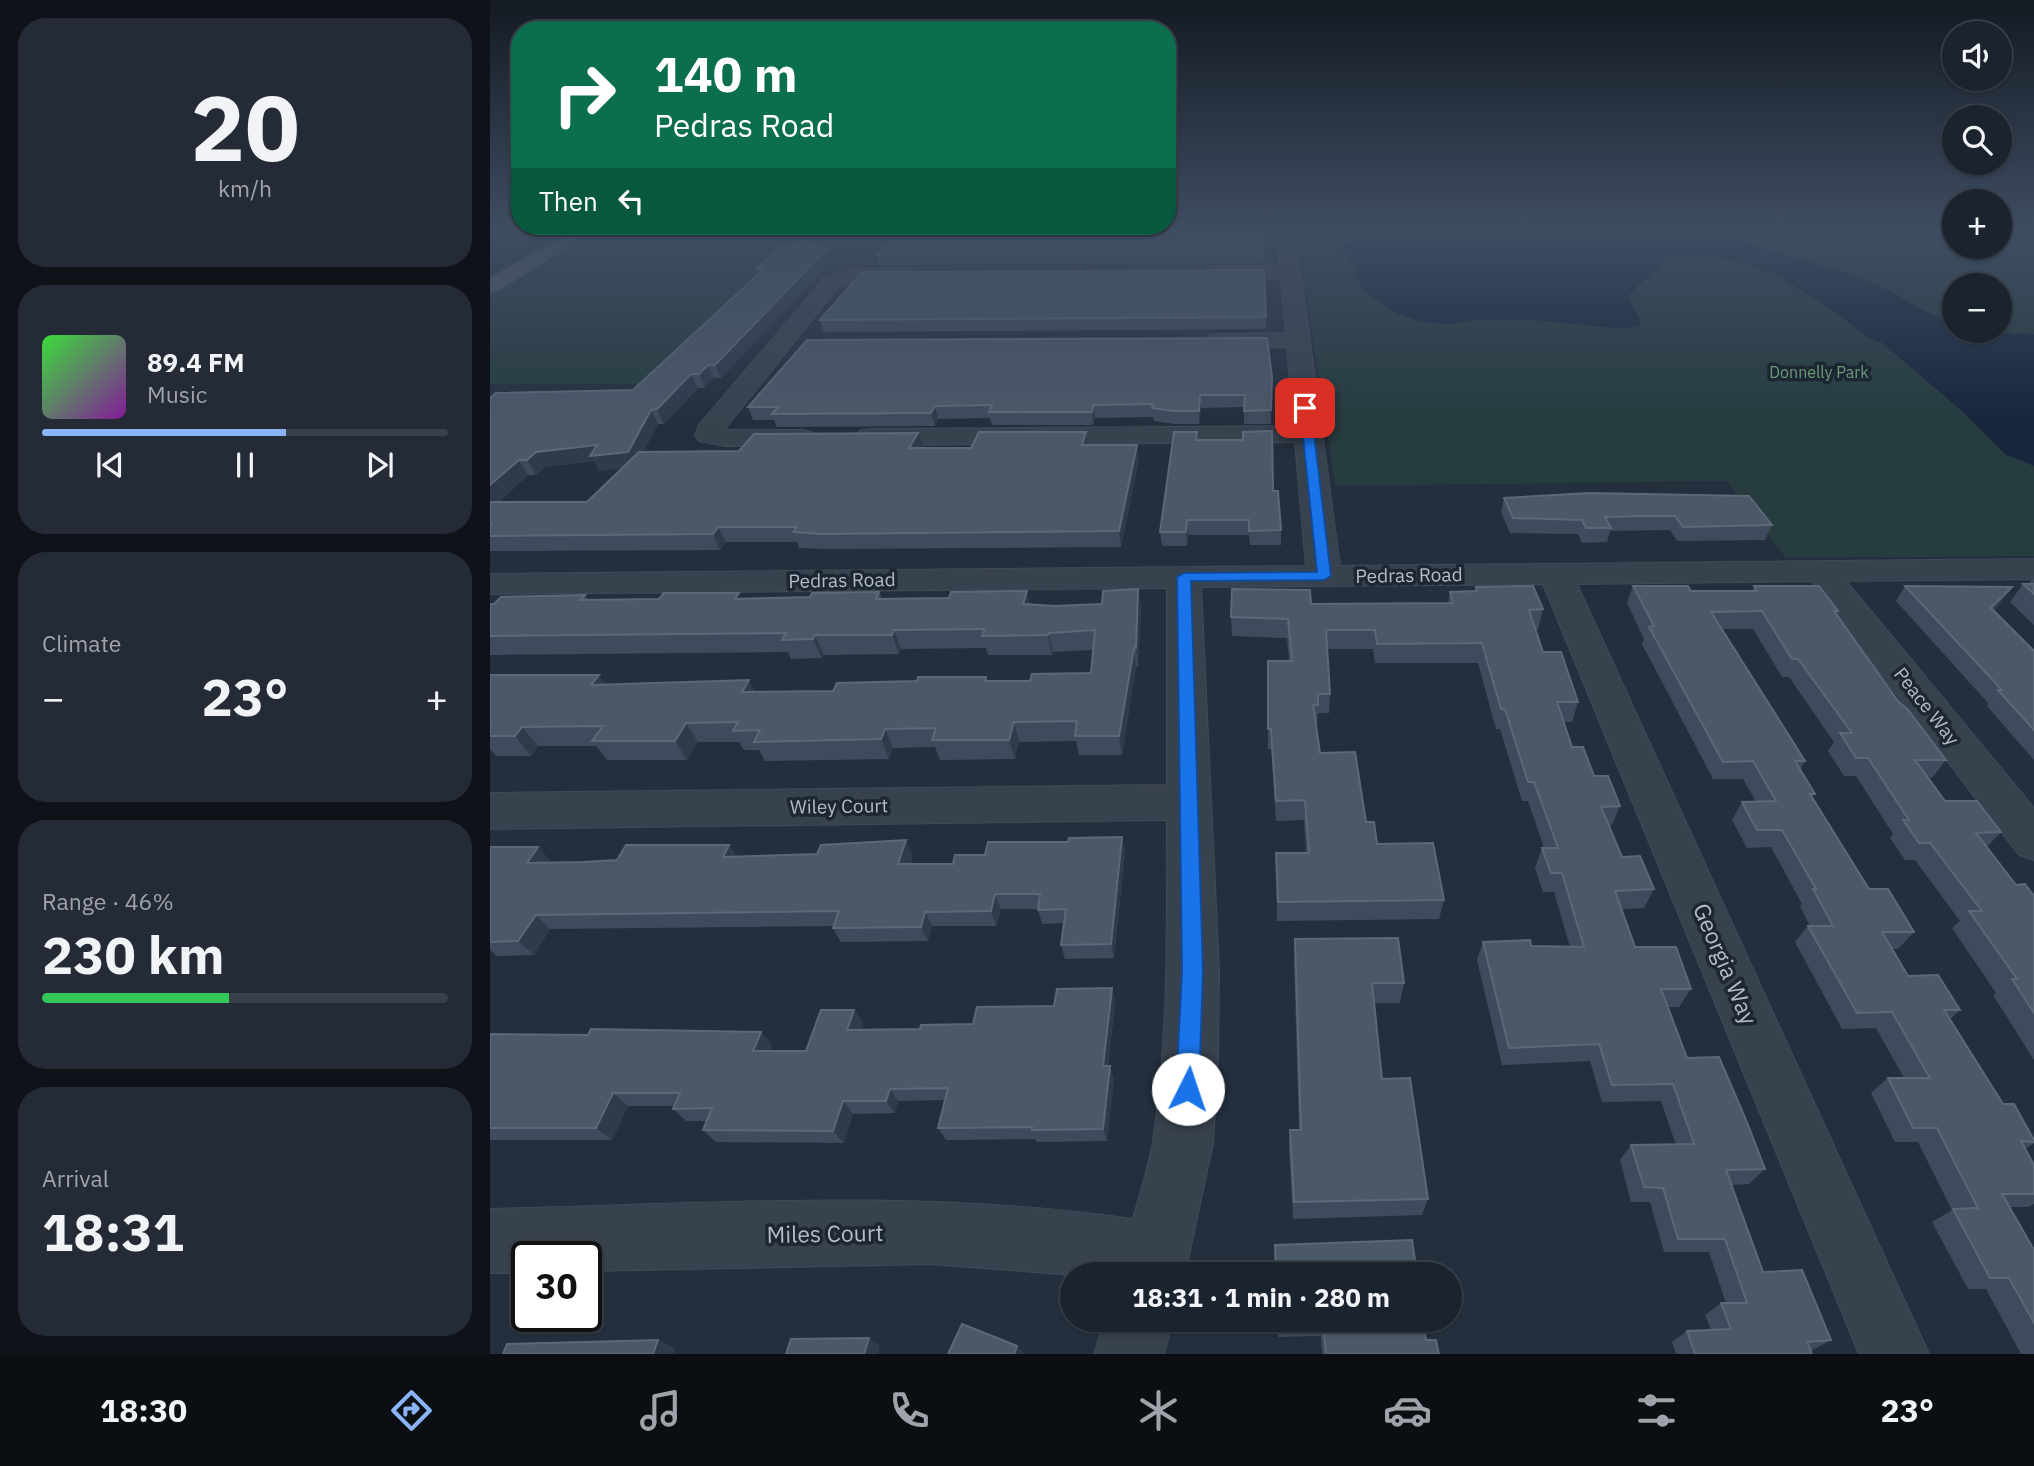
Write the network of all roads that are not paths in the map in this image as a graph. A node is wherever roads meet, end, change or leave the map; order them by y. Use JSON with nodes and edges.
{"nodes":[{"id":1,"x":823,"y":293,"type":"edge"},
{"id":2,"x":1292,"y":293,"type":"edge"},
{"id":3,"x":1298,"y":340,"type":"junction"},
{"id":4,"x":1201,"y":341,"type":"edge"},
{"id":5,"x":782,"y":343,"type":"junction"},
{"id":6,"x":810,"y":343,"type":"edge"},
{"id":7,"x":1308,"y":434,"type":"junction"},
{"id":8,"x":850,"y":437,"type":"edge"},
{"id":9,"x":822,"y":438,"type":"edge"},
{"id":10,"x":2034,"y":569,"type":"edge"},
{"id":11,"x":1820,"y":571,"type":"junction"},
{"id":12,"x":1556,"y":574,"type":"junction"},
{"id":13,"x":1324,"y":576,"type":"junction"},
{"id":14,"x":1184,"y":577,"type":"junction"},
{"id":15,"x":490,"y":583,"type":"edge"},
{"id":16,"x":1188,"y":802,"type":"junction"},
{"id":17,"x":490,"y":811,"type":"edge"},
{"id":18,"x":2034,"y":841,"type":"edge"},
{"id":19,"x":490,"y":1241,"type":"edge"},
{"id":20,"x":1147,"y":1262,"type":"edge"},
{"id":21,"x":1155,"y":1262,"type":"edge"},
{"id":22,"x":1135,"y":1332,"type":"edge"},
{"id":23,"x":1129,"y":1354,"type":"edge"},
{"id":24,"x":1894,"y":1354,"type":"edge"}],
"edges":[{"from":1,"to":5,"type":"street"},
{"from":2,"to":3,"type":"street"},
{"from":3,"to":4,"type":"street"},
{"from":3,"to":7,"type":"street"},
{"from":5,"to":6,"type":"street"},
{"from":5,"to":9,"type":"street"},
{"from":7,"to":8,"type":"street"},
{"from":7,"to":13,"type":"street"},
{"from":10,"to":11,"type":"street","name":"Pedras Road"},
{"from":11,"to":12,"type":"street","name":"Pedras Road"},
{"from":11,"to":18,"type":"street","name":"Peace Way"},
{"from":12,"to":13,"type":"street","name":"Pedras Road"},
{"from":12,"to":24,"type":"street","name":"Georgia Way"},
{"from":13,"to":14,"type":"street","name":"Pedras Road"},
{"from":14,"to":15,"type":"street","name":"Pedras Road"},
{"from":14,"to":16,"type":"street"},
{"from":16,"to":17,"type":"street","name":"Wiley Court"},
{"from":16,"to":21,"type":"street"},
{"from":19,"to":20,"type":"street","name":"Miles Court"},
{"from":22,"to":23,"type":"street"}]}
